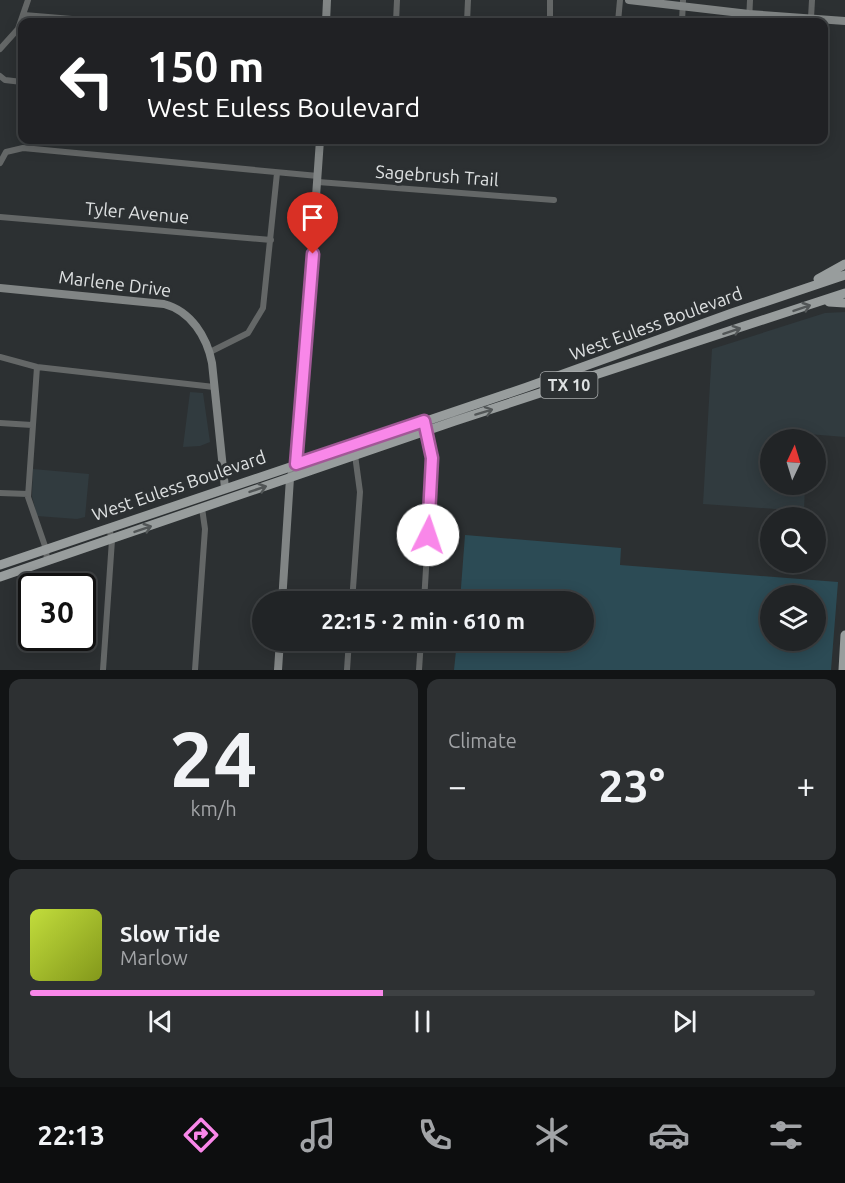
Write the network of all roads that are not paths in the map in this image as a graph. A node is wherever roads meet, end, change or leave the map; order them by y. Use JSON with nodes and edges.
{"nodes":[{"id":1,"x":28,"y":0,"type":"edge"},
{"id":2,"x":327,"y":0,"type":"edge"},
{"id":3,"x":397,"y":0,"type":"edge"},
{"id":4,"x":468,"y":0,"type":"edge"},
{"id":5,"x":550,"y":0,"type":"edge"},
{"id":6,"x":620,"y":0,"type":"edge"},
{"id":7,"x":629,"y":0,"type":"edge"},
{"id":8,"x":750,"y":0,"type":"edge"},
{"id":9,"x":812,"y":0,"type":"edge"},
{"id":10,"x":683,"y":3,"type":"edge"},
{"id":11,"x":24,"y":15,"type":"junction"},
{"id":12,"x":23,"y":18,"type":"edge"},
{"id":13,"x":60,"y":18,"type":"edge"},
{"id":14,"x":326,"y":18,"type":"edge"},
{"id":15,"x":396,"y":18,"type":"edge"},
{"id":16,"x":467,"y":18,"type":"edge"},
{"id":17,"x":550,"y":18,"type":"edge"},
{"id":18,"x":618,"y":18,"type":"edge"},
{"id":19,"x":682,"y":18,"type":"edge"},
{"id":20,"x":749,"y":18,"type":"edge"},
{"id":21,"x":810,"y":18,"type":"joint"},
{"id":22,"x":828,"y":20,"type":"edge"},
{"id":23,"x":845,"y":21,"type":"edge"},
{"id":24,"x":18,"y":29,"type":"edge"},
{"id":25,"x":0,"y":49,"type":"edge"},
{"id":26,"x":0,"y":76,"type":"edge"},
{"id":27,"x":18,"y":82,"type":"edge"},
{"id":28,"x":320,"y":144,"type":"edge"},
{"id":29,"x":0,"y":162,"type":"edge"},
{"id":30,"x":277,"y":173,"type":"junction"},
{"id":31,"x":318,"y":179,"type":"junction"},
{"id":32,"x":554,"y":200,"type":"dead end"},
{"id":33,"x":0,"y":217,"type":"edge"},
{"id":34,"x":271,"y":240,"type":"junction"},
{"id":35,"x":845,"y":264,"type":"edge"},
{"id":36,"x":845,"y":275,"type":"edge"},
{"id":37,"x":0,"y":288,"type":"edge"},
{"id":38,"x":800,"y":290,"type":"junction"},
{"id":39,"x":845,"y":293,"type":"edge"},
{"id":40,"x":820,"y":301,"type":"junction"},
{"id":41,"x":845,"y":303,"type":"edge"},
{"id":42,"x":749,"y":307,"type":"junction"},
{"id":43,"x":755,"y":323,"type":"junction"},
{"id":44,"x":682,"y":332,"type":"junction"},
{"id":45,"x":675,"y":349,"type":"junction"},
{"id":46,"x":210,"y":352,"type":"junction"},
{"id":47,"x":0,"y":357,"type":"edge"},
{"id":48,"x":38,"y":367,"type":"junction"},
{"id":49,"x":214,"y":387,"type":"junction"},
{"id":50,"x":424,"y":421,"type":"junction"},
{"id":51,"x":0,"y":423,"type":"edge"},
{"id":52,"x":32,"y":425,"type":"junction"},
{"id":53,"x":428,"y":430,"type":"junction"},
{"id":54,"x":354,"y":455,"type":"junction"},
{"id":55,"x":296,"y":464,"type":"junction"},
{"id":56,"x":290,"y":478,"type":"junction"},
{"id":57,"x":225,"y":488,"type":"junction"},
{"id":58,"x":0,"y":493,"type":"edge"},
{"id":59,"x":28,"y":494,"type":"junction"},
{"id":60,"x":202,"y":508,"type":"junction"},
{"id":61,"x":109,"y":528,"type":"junction"},
{"id":62,"x":112,"y":540,"type":"junction"},
{"id":63,"x":46,"y":549,"type":"junction"},
{"id":64,"x":47,"y":562,"type":"junction"},
{"id":65,"x":0,"y":565,"type":"edge"},
{"id":66,"x":0,"y":577,"type":"edge"},
{"id":67,"x":283,"y":591,"type":"edge"},
{"id":68,"x":353,"y":591,"type":"edge"},
{"id":69,"x":425,"y":591,"type":"edge"},
{"id":70,"x":845,"y":635,"type":"edge"},
{"id":71,"x":279,"y":651,"type":"edge"},
{"id":72,"x":348,"y":651,"type":"edge"},
{"id":73,"x":420,"y":651,"type":"edge"},
{"id":74,"x":103,"y":670,"type":"edge"},
{"id":75,"x":195,"y":670,"type":"edge"},
{"id":76,"x":278,"y":670,"type":"edge"},
{"id":77,"x":347,"y":670,"type":"edge"},
{"id":78,"x":419,"y":670,"type":"edge"},
{"id":79,"x":843,"y":670,"type":"edge"}],
"edges":[{"from":1,"to":11,"type":"street"},
{"from":2,"to":14,"type":"street"},
{"from":3,"to":15,"type":"street"},
{"from":4,"to":16,"type":"street"},
{"from":5,"to":17,"type":"street"},
{"from":6,"to":18,"type":"street"},
{"from":7,"to":10,"type":"street"},
{"from":8,"to":20,"type":"street"},
{"from":9,"to":21,"type":"street"},
{"from":10,"to":19,"type":"street"},
{"from":10,"to":20,"type":"street"},
{"from":11,"to":12,"type":"street"},
{"from":11,"to":13,"type":"street"},
{"from":20,"to":21,"type":"street"},
{"from":22,"to":23,"type":"street"},
{"from":24,"to":25,"type":"street"},
{"from":26,"to":27,"type":"street"},
{"from":28,"to":31,"type":"street"},
{"from":29,"to":30,"type":"street","name":"Sagebrush Trail"},
{"from":30,"to":31,"type":"street","name":"Sagebrush Trail"},
{"from":30,"to":34,"type":"street"},
{"from":31,"to":32,"type":"street","name":"Sagebrush Trail"},
{"from":31,"to":55,"type":"street"},
{"from":33,"to":34,"type":"street","name":"Tyler Avenue"},
{"from":34,"to":46,"type":"street"},
{"from":35,"to":38,"type":"main road"},
{"from":36,"to":38,"type":"main road","name":"West Euless Boulevard","number":"TX 10"},
{"from":37,"to":46,"type":"street","name":"Marlene Drive"},
{"from":38,"to":42,"type":"main road","name":"West Euless Boulevard","number":"TX 10"},
{"from":39,"to":40,"type":"main road","name":"West Euless Boulevard","number":"TX 10"},
{"from":40,"to":41,"type":"main road"},
{"from":43,"to":40,"type":"main road","name":"West Euless Boulevard","number":"TX 10","one_way":true},
{"from":42,"to":43,"type":"main road"},
{"from":42,"to":44,"type":"main road","name":"West Euless Boulevard","number":"TX 10"},
{"from":45,"to":43,"type":"main road","name":"West Euless Boulevard","number":"TX 10","one_way":true},
{"from":44,"to":45,"type":"main road"},
{"from":44,"to":50,"type":"main road","name":"West Euless Boulevard","number":"TX 10"},
{"from":53,"to":45,"type":"main road","name":"West Euless Boulevard","number":"TX 10","one_way":true},
{"from":46,"to":49,"type":"street","name":"Marlene Drive"},
{"from":47,"to":48,"type":"street"},
{"from":48,"to":49,"type":"street"},
{"from":48,"to":52,"type":"street"},
{"from":49,"to":57,"type":"street","name":"Marlene Drive"},
{"from":50,"to":53,"type":"street"},
{"from":50,"to":55,"type":"main road","name":"West Euless Boulevard","number":"TX 10"},
{"from":51,"to":52,"type":"street"},
{"from":52,"to":59,"type":"street"},
{"from":53,"to":54,"type":"main road","name":"West Euless Boulevard","number":"TX 10"},
{"from":53,"to":69,"type":"street"},
{"from":54,"to":56,"type":"main road","name":"West Euless Boulevard","number":"TX 10"},
{"from":54,"to":68,"type":"street"},
{"from":55,"to":56,"type":"street"},
{"from":55,"to":57,"type":"main road","name":"West Euless Boulevard","number":"TX 10"},
{"from":60,"to":56,"type":"main road","name":"West Euless Boulevard","number":"TX 10","one_way":true},
{"from":56,"to":67,"type":"street"},
{"from":57,"to":61,"type":"main road","name":"West Euless Boulevard","number":"TX 10"},
{"from":58,"to":59,"type":"street"},
{"from":59,"to":63,"type":"street"},
{"from":62,"to":60,"type":"main road","name":"West Euless Boulevard","number":"TX 10","one_way":true},
{"from":60,"to":75,"type":"street"},
{"from":61,"to":62,"type":"street"},
{"from":61,"to":63,"type":"main road","name":"West Euless Boulevard","number":"TX 10"},
{"from":62,"to":64,"type":"main road","name":"West Euless Boulevard","number":"TX 10"},
{"from":62,"to":74,"type":"street"},
{"from":63,"to":64,"type":"street"},
{"from":63,"to":65,"type":"main road","name":"West Euless Boulevard","number":"TX 10"},
{"from":64,"to":66,"type":"main road","name":"West Euless Boulevard","number":"TX 10"},
{"from":70,"to":79,"type":"main road"},
{"from":71,"to":76,"type":"street"},
{"from":72,"to":77,"type":"street"},
{"from":73,"to":78,"type":"street"}]}
